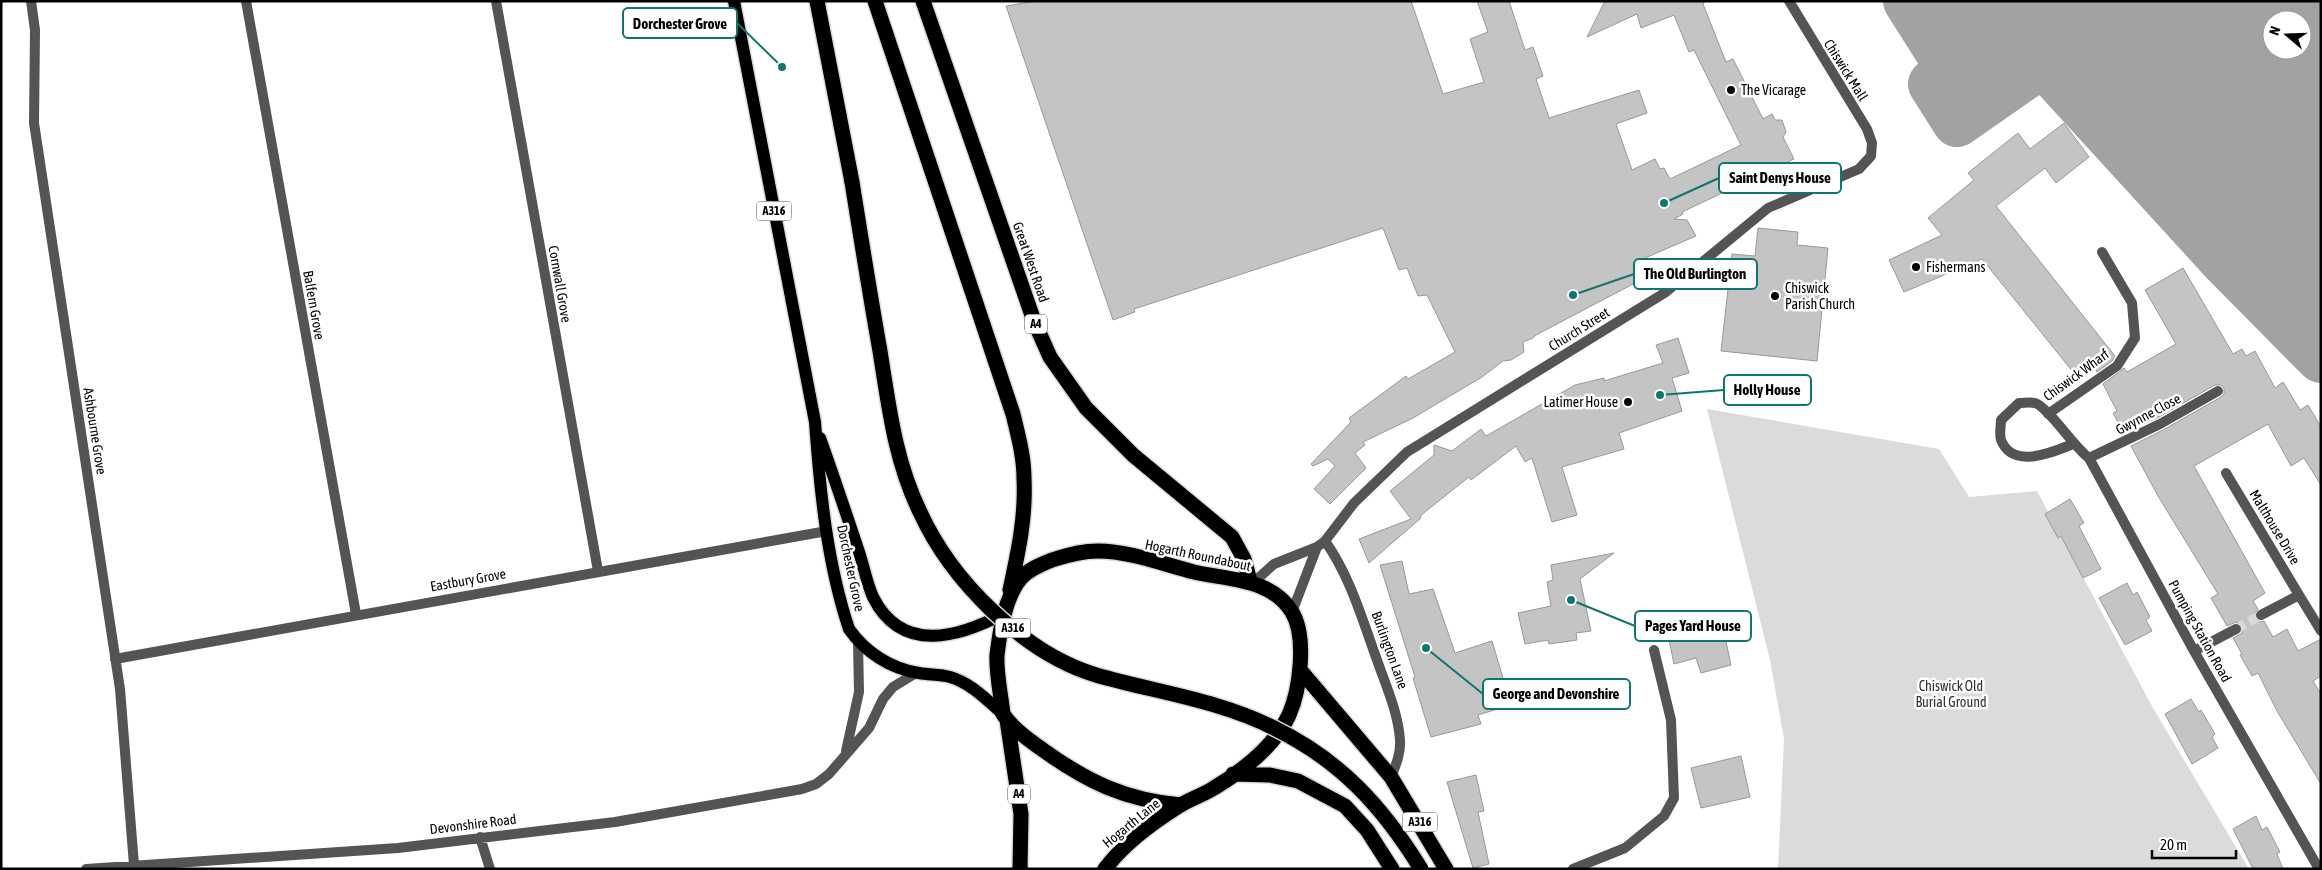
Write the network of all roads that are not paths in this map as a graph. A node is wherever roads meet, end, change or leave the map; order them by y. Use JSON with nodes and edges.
{"nodes":[{"id":1,"x":31,"y":1,"type":"edge"},
{"id":2,"x":246,"y":1,"type":"edge"},
{"id":3,"x":496,"y":1,"type":"edge"},
{"id":4,"x":734,"y":1,"type":"edge"},
{"id":5,"x":817,"y":1,"type":"edge"},
{"id":6,"x":875,"y":1,"type":"edge"},
{"id":7,"x":924,"y":1,"type":"edge"},
{"id":8,"x":1790,"y":1,"type":"edge"},
{"id":9,"x":1871,"y":156,"type":"joint"},
{"id":10,"x":2102,"y":252,"type":"dead end"},
{"id":11,"x":2218,"y":391,"type":"dead end"},
{"id":12,"x":2048,"y":414,"type":"junction"},
{"id":13,"x":814,"y":422,"type":"junction"},
{"id":14,"x":2074,"y":444,"type":"junction"},
{"id":15,"x":2089,"y":458,"type":"junction"},
{"id":16,"x":2226,"y":473,"type":"dead end"},
{"id":17,"x":827,"y":530,"type":"junction"},
{"id":18,"x":1321,"y":544,"type":"junction"},
{"id":19,"x":598,"y":571,"type":"junction"},
{"id":20,"x":1251,"y":582,"type":"junction"},
{"id":21,"x":2299,"y":595,"type":"junction"},
{"id":22,"x":1009,"y":597,"type":"junction"},
{"id":23,"x":1292,"y":612,"type":"junction"},
{"id":24,"x":1005,"y":613,"type":"junction"},
{"id":25,"x":356,"y":614,"type":"junction"},
{"id":26,"x":2261,"y":616,"type":"tunnel mouth"},
{"id":27,"x":2236,"y":629,"type":"tunnel mouth"},
{"id":28,"x":2321,"y":631,"type":"edge"},
{"id":29,"x":858,"y":641,"type":"junction"},
{"id":30,"x":1654,"y":650,"type":"dead end"},
{"id":31,"x":2194,"y":651,"type":"junction"},
{"id":32,"x":116,"y":659,"type":"junction"},
{"id":33,"x":1301,"y":671,"type":"junction"},
{"id":34,"x":916,"y":673,"type":"junction"},
{"id":35,"x":1005,"y":717,"type":"junction"},
{"id":36,"x":846,"y":752,"type":"junction"},
{"id":37,"x":1233,"y":774,"type":"junction"},
{"id":38,"x":1392,"y":777,"type":"junction"},
{"id":39,"x":1181,"y":805,"type":"junction"},
{"id":40,"x":480,"y":837,"type":"junction"},
{"id":41,"x":134,"y":865,"type":"junction"},
{"id":42,"x":86,"y":869,"type":"edge"},
{"id":43,"x":490,"y":869,"type":"edge"},
{"id":44,"x":1020,"y":869,"type":"edge"},
{"id":45,"x":1105,"y":869,"type":"edge"},
{"id":46,"x":1392,"y":869,"type":"edge"},
{"id":47,"x":1421,"y":869,"type":"edge"},
{"id":48,"x":1446,"y":869,"type":"edge"},
{"id":49,"x":1573,"y":869,"type":"edge"},
{"id":50,"x":2320,"y":869,"type":"edge"}],
"edges":[{"from":1,"to":32,"type":"street","name":"Ashbourne Grove"},
{"from":2,"to":25,"type":"street","name":"Balfern Grove"},
{"from":3,"to":19,"type":"street","name":"Cornwall Grove"},
{"from":4,"to":13,"type":"main road","name":"Dorchester Grove","number":"A316"},
{"from":5,"to":47,"type":"highway","number":"A316","bridge":true},
{"from":6,"to":22,"type":"highway"},
{"from":7,"to":20,"type":"highway","name":"Great West Road","number":"A4"},
{"from":8,"to":9,"type":"street","name":"Chiswick Mall"},
{"from":9,"to":18,"type":"street","name":"Church Street"},
{"from":10,"to":12,"type":"street","name":"Chiswick Wharf"},
{"from":11,"to":15,"type":"street","name":"Gwynne Close"},
{"from":12,"to":14,"type":"street","name":"Pumping Station Road"},
{"from":12,"to":14,"type":"street"},
{"from":13,"to":17,"type":"main road","name":"Dorchester Grove","number":"A316"},
{"from":13,"to":24,"type":"main road","name":"Dorchester Grove","number":"A316"},
{"from":14,"to":15,"type":"street","name":"Pumping Station Road"},
{"from":15,"to":31,"type":"street","name":"Pumping Station Road"},
{"from":16,"to":21,"type":"street","name":"Malthouse Drive"},
{"from":17,"to":19,"type":"street","name":"Eastbury Grove"},
{"from":17,"to":29,"type":"main road","name":"Dorchester Grove","number":"A316"},
{"from":18,"to":20,"type":"street"},
{"from":18,"to":23,"type":"street","name":"Church Street"},
{"from":18,"to":38,"type":"street","name":"Burlington Lane"},
{"from":19,"to":25,"type":"street","name":"Eastbury Grove"},
{"from":20,"to":22,"type":"highway","name":"Hogarth Roundabout"},
{"from":20,"to":23,"type":"highway","name":"Hogarth Roundabout"},
{"from":21,"to":26,"type":"street"},
{"from":21,"to":28,"type":"street","name":"Malthouse Drive"},
{"from":22,"to":24,"type":"highway","name":"Hogarth Roundabout"},
{"from":23,"to":33,"type":"highway","name":"Hogarth Roundabout"},
{"from":24,"to":35,"type":"highway","name":"Hogarth Roundabout"},
{"from":25,"to":32,"type":"street","name":"Eastbury Grove"},
{"from":27,"to":31,"type":"street"},
{"from":29,"to":34,"type":"main road","name":"Dorchester Grove","number":"A316"},
{"from":29,"to":36,"type":"street","name":"Devonshire Road"},
{"from":30,"to":49,"type":"street"},
{"from":31,"to":50,"type":"street","name":"Pumping Station Road"},
{"from":32,"to":41,"type":"street","name":"Ashbourne Grove"},
{"from":33,"to":37,"type":"highway","name":"Hogarth Roundabout"},
{"from":33,"to":38,"type":"highway","number":"A316"},
{"from":34,"to":35,"type":"main road","name":"Dorchester Grove","number":"A316"},
{"from":34,"to":36,"type":"street","name":"Devonshire Road"},
{"from":35,"to":39,"type":"highway"},
{"from":35,"to":44,"type":"highway","number":"A4"},
{"from":36,"to":40,"type":"street","name":"Devonshire Road"},
{"from":37,"to":39,"type":"highway","name":"Hogarth Roundabout"},
{"from":37,"to":46,"type":"highway"},
{"from":38,"to":48,"type":"highway","number":"A316"},
{"from":39,"to":45,"type":"highway","name":"Hogarth Lane"},
{"from":40,"to":41,"type":"street","name":"Devonshire Road"},
{"from":40,"to":43,"type":"street"},
{"from":41,"to":42,"type":"street","name":"Devonshire Road"}]}
